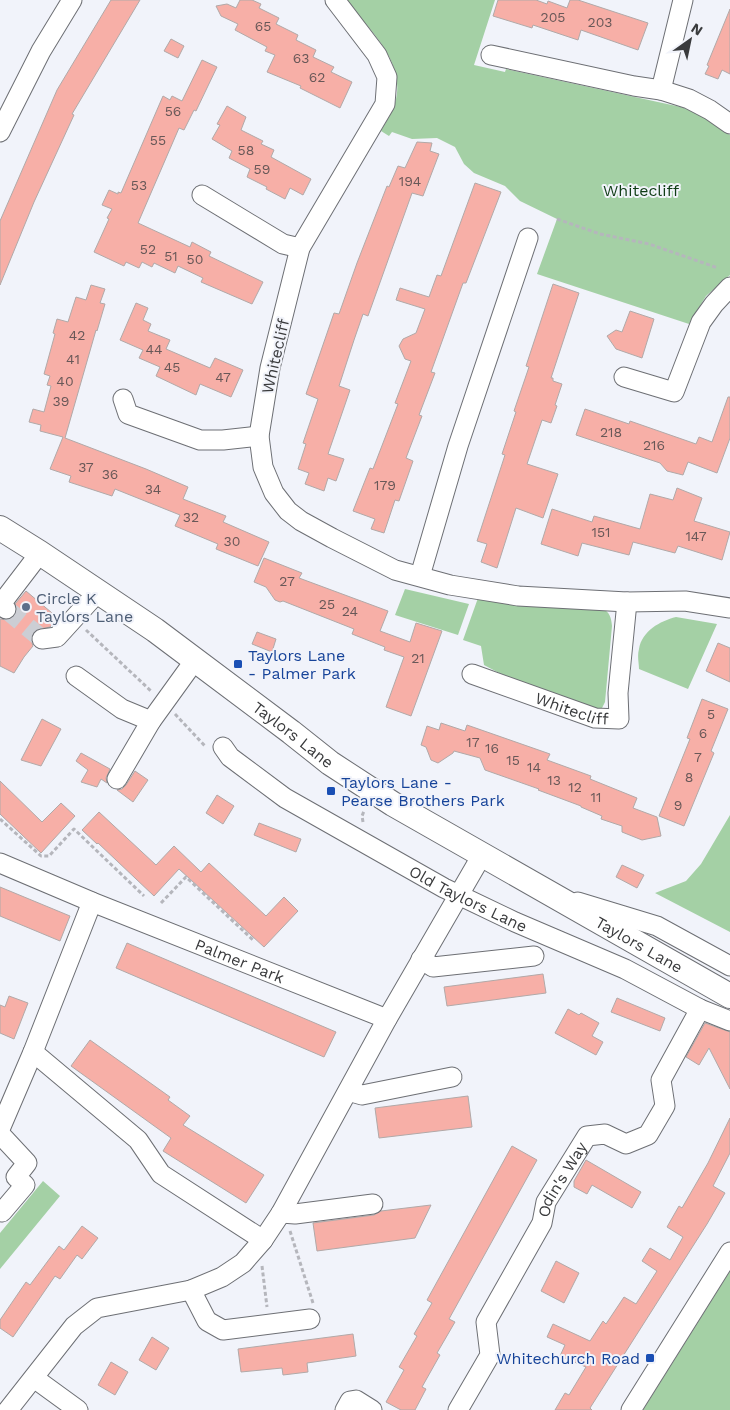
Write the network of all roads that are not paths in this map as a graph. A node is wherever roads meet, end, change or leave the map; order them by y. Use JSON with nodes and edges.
{"nodes":[{"id":1,"x":72,"y":0,"type":"edge"},
{"id":2,"x":334,"y":0,"type":"edge"},
{"id":3,"x":683,"y":0,"type":"edge"},
{"id":4,"x":491,"y":55,"type":"dead end"},
{"id":5,"x":661,"y":90,"type":"junction"},
{"id":6,"x":730,"y":124,"type":"edge"},
{"id":7,"x":0,"y":132,"type":"edge"},
{"id":8,"x":202,"y":195,"type":"dead end"},
{"id":9,"x":528,"y":238,"type":"dead end"},
{"id":10,"x":300,"y":248,"type":"junction"},
{"id":11,"x":730,"y":287,"type":"edge"},
{"id":12,"x":624,"y":378,"type":"dead end"},
{"id":13,"x":123,"y":398,"type":"dead end"},
{"id":14,"x":258,"y":436,"type":"junction"},
{"id":15,"x":0,"y":528,"type":"edge"},
{"id":16,"x":40,"y":553,"type":"junction"},
{"id":17,"x":420,"y":576,"type":"junction"},
{"id":18,"x":97,"y":593,"type":"junction"},
{"id":19,"x":627,"y":602,"type":"junction"},
{"id":20,"x":730,"y":608,"type":"edge"},
{"id":21,"x":6,"y":609,"type":"dead end"},
{"id":22,"x":42,"y":639,"type":"dead end"},
{"id":23,"x":195,"y":660,"type":"junction"},
{"id":24,"x":472,"y":674,"type":"dead end"},
{"id":25,"x":76,"y":676,"type":"dead end"},
{"id":26,"x":152,"y":721,"type":"junction"},
{"id":27,"x":216,"y":748,"type":"road end"},
{"id":28,"x":117,"y":778,"type":"dead end"},
{"id":29,"x":482,"y":855,"type":"junction"},
{"id":30,"x":0,"y":863,"type":"edge"},
{"id":31,"x":548,"y":893,"type":"junction"},
{"id":32,"x":458,"y":894,"type":"junction"},
{"id":33,"x":92,"y":902,"type":"junction"},
{"id":34,"x":534,"y":956,"type":"dead end"},
{"id":35,"x":420,"y":959,"type":"junction"},
{"id":36,"x":730,"y":966,"type":"edge"},
{"id":37,"x":730,"y":996,"type":"edge"},
{"id":38,"x":700,"y":1009,"type":"junction"},
{"id":39,"x":386,"y":1019,"type":"junction"},
{"id":40,"x":730,"y":1021,"type":"edge"},
{"id":41,"x":32,"y":1052,"type":"junction"},
{"id":42,"x":452,"y":1078,"type":"dead end"},
{"id":43,"x":348,"y":1091,"type":"junction"},
{"id":44,"x":0,"y":1129,"type":"edge"},
{"id":45,"x":0,"y":1134,"type":"edge"},
{"id":46,"x":373,"y":1204,"type":"dead end"},
{"id":47,"x":0,"y":1210,"type":"edge"},
{"id":48,"x":284,"y":1219,"type":"junction"},
{"id":49,"x":263,"y":1240,"type":"junction"},
{"id":50,"x":730,"y":1252,"type":"edge"},
{"id":51,"x":190,"y":1290,"type":"junction"},
{"id":52,"x":312,"y":1314,"type":"road end"},
{"id":53,"x":34,"y":1378,"type":"junction"},
{"id":54,"x":8,"y":1410,"type":"edge"},
{"id":55,"x":78,"y":1410,"type":"edge"},
{"id":56,"x":345,"y":1410,"type":"edge"},
{"id":57,"x":372,"y":1410,"type":"edge"},
{"id":58,"x":458,"y":1410,"type":"edge"},
{"id":59,"x":631,"y":1410,"type":"edge"}],
"edges":[{"from":1,"to":7,"type":"street"},
{"from":2,"to":10,"type":"street","name":"Whitecliff"},
{"from":3,"to":5,"type":"street"},
{"from":4,"to":5,"type":"street"},
{"from":5,"to":6,"type":"street"},
{"from":8,"to":10,"type":"street"},
{"from":9,"to":17,"type":"street"},
{"from":10,"to":14,"type":"street","name":"Whitecliff"},
{"from":11,"to":12,"type":"street"},
{"from":13,"to":14,"type":"street"},
{"from":14,"to":17,"type":"street","name":"Whitecliff"},
{"from":15,"to":16,"type":"main road","name":"Taylors Lane"},
{"from":16,"to":18,"type":"main road","name":"Taylors Lane"},
{"from":16,"to":21,"type":"street"},
{"from":17,"to":19,"type":"street","name":"Whitecliff"},
{"from":18,"to":22,"type":"street"},
{"from":18,"to":23,"type":"main road","name":"Taylors Lane"},
{"from":19,"to":20,"type":"street","name":"Whitecliff"},
{"from":19,"to":24,"type":"street","name":"Whitecliff"},
{"from":23,"to":26,"type":"street"},
{"from":23,"to":29,"type":"main road","name":"Taylors Lane"},
{"from":25,"to":26,"type":"street"},
{"from":26,"to":28,"type":"street"},
{"from":27,"to":32,"type":"street","name":"Old Taylors Lane"},
{"from":29,"to":31,"type":"main road","name":"Taylors Lane"},
{"from":29,"to":32,"type":"street"},
{"from":30,"to":33,"type":"street","name":"Palmer Park"},
{"from":31,"to":36,"type":"street"},
{"from":31,"to":37,"type":"main road","name":"Taylors Lane"},
{"from":32,"to":35,"type":"street"},
{"from":32,"to":38,"type":"street","name":"Old Taylors Lane"},
{"from":33,"to":39,"type":"street","name":"Palmer Park"},
{"from":33,"to":41,"type":"street"},
{"from":34,"to":35,"type":"street"},
{"from":35,"to":39,"type":"street"},
{"from":38,"to":40,"type":"street","name":"Old Taylors Lane"},
{"from":38,"to":58,"type":"street","name":"Odin's Way"},
{"from":39,"to":43,"type":"street"},
{"from":41,"to":44,"type":"street"},
{"from":41,"to":49,"type":"street"},
{"from":42,"to":43,"type":"street"},
{"from":43,"to":48,"type":"street"},
{"from":45,"to":47,"type":"street"},
{"from":46,"to":48,"type":"street"},
{"from":48,"to":49,"type":"street"},
{"from":49,"to":51,"type":"street"},
{"from":50,"to":59,"type":"street"},
{"from":51,"to":52,"type":"street"},
{"from":51,"to":53,"type":"street"},
{"from":53,"to":54,"type":"street"},
{"from":53,"to":55,"type":"street"},
{"from":56,"to":57,"type":"street"}]}
